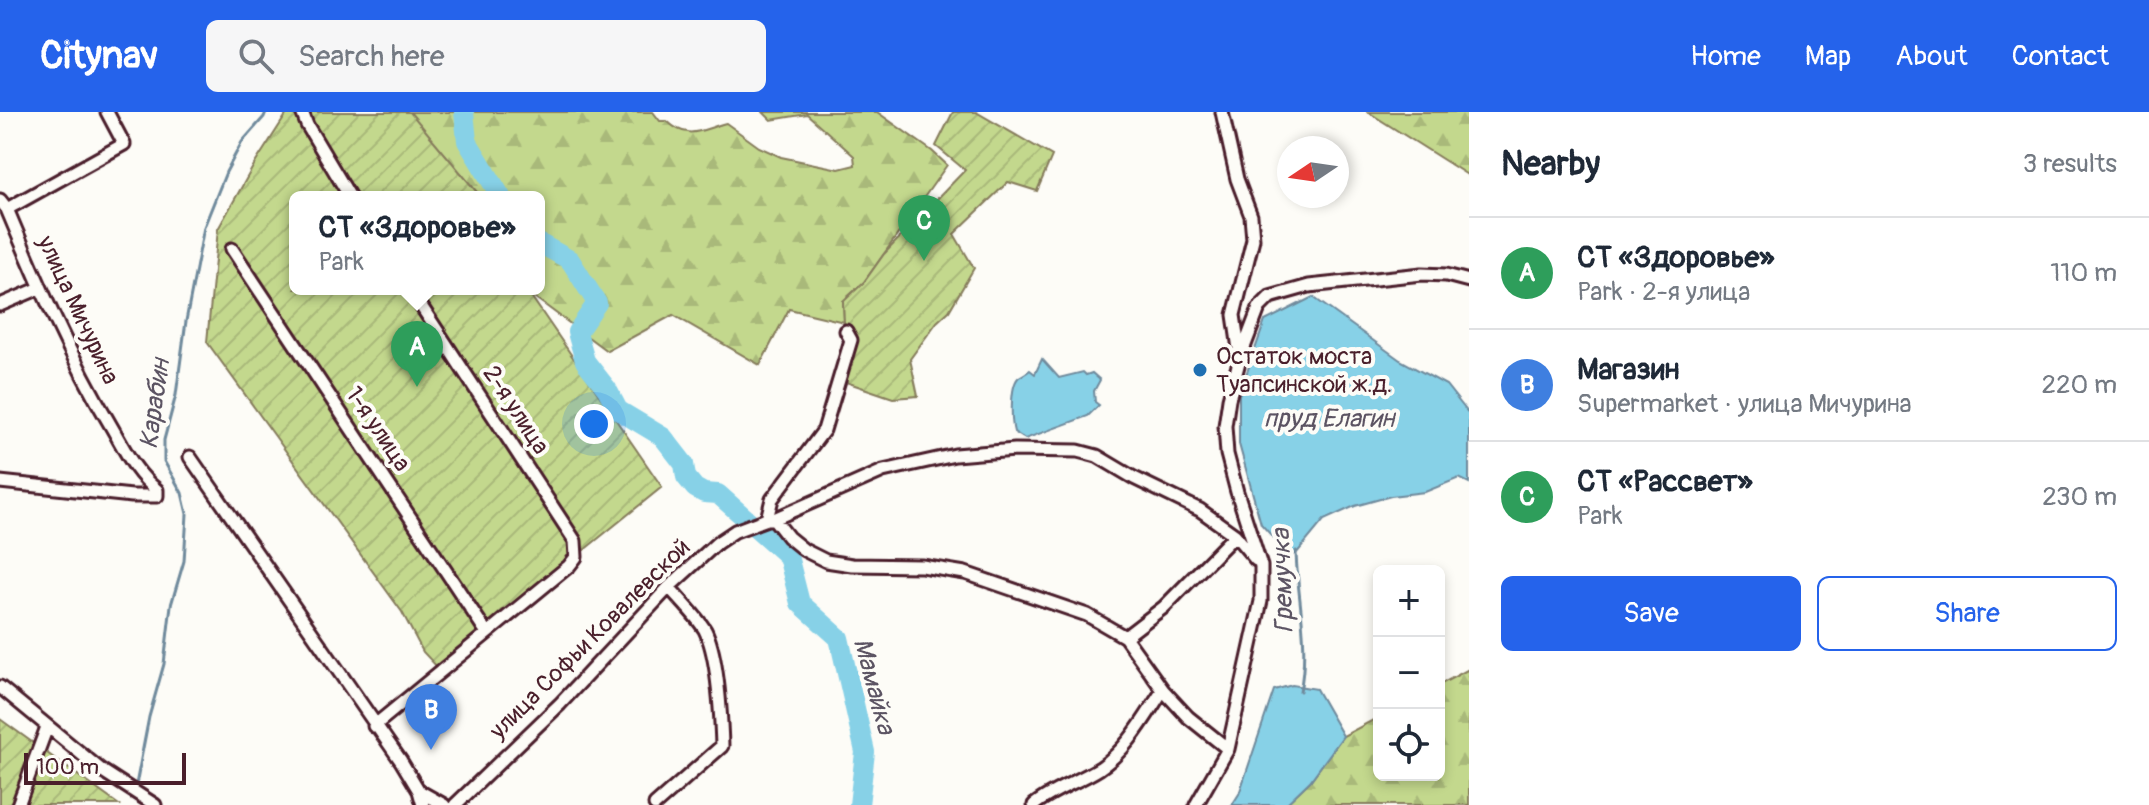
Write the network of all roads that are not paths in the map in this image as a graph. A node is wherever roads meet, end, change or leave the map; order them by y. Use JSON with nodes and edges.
{"nodes":[{"id":1,"x":107,"y":112,"type":"edge"},
{"id":2,"x":302,"y":112,"type":"edge"},
{"id":3,"x":1222,"y":112,"type":"edge"},
{"id":4,"x":347,"y":191,"type":"edge"},
{"id":5,"x":4,"y":205,"type":"edge"},
{"id":6,"x":232,"y":249,"type":"dead end"},
{"id":7,"x":1469,"y":281,"type":"edge"},
{"id":8,"x":40,"y":288,"type":"junction"},
{"id":9,"x":414,"y":295,"type":"edge"},
{"id":10,"x":0,"y":305,"type":"edge"},
{"id":11,"x":846,"y":331,"type":"dead end"},
{"id":12,"x":1240,"y":358,"type":"junction"},
{"id":13,"x":190,"y":457,"type":"dead end"},
{"id":14,"x":140,"y":477,"type":"junction"},
{"id":15,"x":0,"y":482,"type":"edge"},
{"id":16,"x":132,"y":496,"type":"junction"},
{"id":17,"x":767,"y":520,"type":"junction"},
{"id":18,"x":1235,"y":535,"type":"junction"},
{"id":19,"x":1261,"y":566,"type":"junction"},
{"id":20,"x":669,"y":587,"type":"junction"},
{"id":21,"x":487,"y":633,"type":"junction"},
{"id":22,"x":1125,"y":637,"type":"junction"},
{"id":23,"x":0,"y":687,"type":"edge"},
{"id":24,"x":1163,"y":690,"type":"junction"},
{"id":25,"x":374,"y":726,"type":"junction"},
{"id":26,"x":47,"y":727,"type":"junction"},
{"id":27,"x":1228,"y":749,"type":"junction"},
{"id":28,"x":419,"y":791,"type":"junction"},
{"id":29,"x":18,"y":805,"type":"edge"},
{"id":30,"x":155,"y":805,"type":"edge"},
{"id":31,"x":423,"y":805,"type":"edge"},
{"id":32,"x":444,"y":805,"type":"edge"},
{"id":33,"x":455,"y":805,"type":"edge"},
{"id":34,"x":655,"y":805,"type":"edge"},
{"id":35,"x":1034,"y":805,"type":"edge"},
{"id":36,"x":1196,"y":805,"type":"edge"}],
"edges":[{"from":1,"to":5,"type":"street"},
{"from":2,"to":4,"type":"street"},
{"from":3,"to":12,"type":"street"},
{"from":5,"to":8,"type":"street","name":"улица Мичурина"},
{"from":6,"to":21,"type":"street","name":"1-я улица"},
{"from":7,"to":12,"type":"street"},
{"from":8,"to":10,"type":"street"},
{"from":8,"to":14,"type":"street","name":"улица Мичурина"},
{"from":9,"to":21,"type":"street","name":"2-я улица"},
{"from":11,"to":17,"type":"street"},
{"from":12,"to":19,"type":"street"},
{"from":13,"to":25,"type":"street"},
{"from":14,"to":16,"type":"street"},
{"from":14,"to":16,"type":"street","name":"улица Мичурина"},
{"from":15,"to":16,"type":"street"},
{"from":17,"to":18,"type":"street","name":"улица Софьи Ковалевской"},
{"from":17,"to":20,"type":"street","name":"улица Софьи Ковалевской"},
{"from":17,"to":22,"type":"street"},
{"from":18,"to":19,"type":"street","name":"улица Софьи Ковалевской"},
{"from":18,"to":22,"type":"street"},
{"from":19,"to":27,"type":"street"},
{"from":20,"to":33,"type":"street","name":"улица Софьи Ковалевской"},
{"from":20,"to":34,"type":"street"},
{"from":21,"to":25,"type":"street"},
{"from":22,"to":24,"type":"street"},
{"from":23,"to":26,"type":"street"},
{"from":24,"to":27,"type":"street"},
{"from":24,"to":35,"type":"street"},
{"from":25,"to":28,"type":"street"},
{"from":26,"to":29,"type":"street"},
{"from":26,"to":30,"type":"street"},
{"from":27,"to":36,"type":"street"},
{"from":28,"to":31,"type":"street"},
{"from":28,"to":32,"type":"street"}]}
